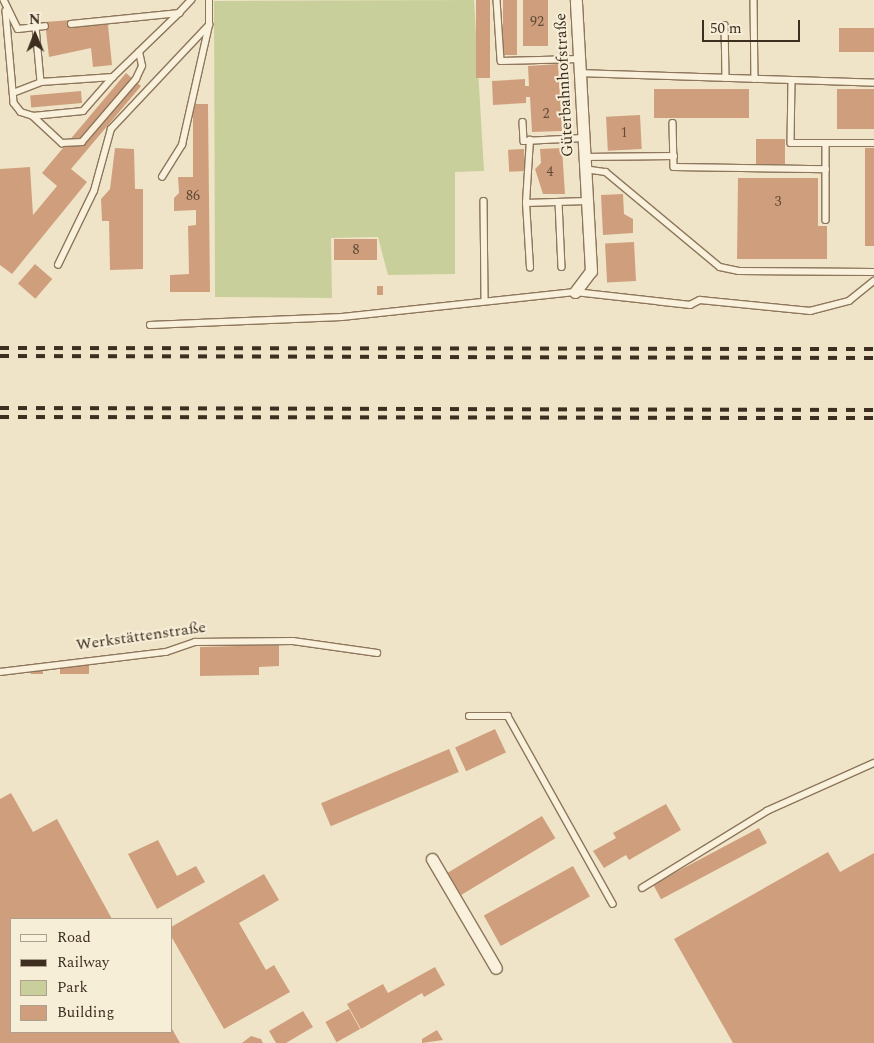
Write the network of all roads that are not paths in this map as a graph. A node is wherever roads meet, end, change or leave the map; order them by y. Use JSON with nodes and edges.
{"nodes":[{"id":1,"x":4,"y":0,"type":"edge"},
{"id":2,"x":191,"y":0,"type":"edge"},
{"id":3,"x":209,"y":0,"type":"edge"},
{"id":4,"x":497,"y":0,"type":"edge"},
{"id":5,"x":576,"y":0,"type":"edge"},
{"id":6,"x":754,"y":0,"type":"edge"},
{"id":7,"x":6,"y":11,"type":"junction"},
{"id":8,"x":179,"y":13,"type":"junction"},
{"id":9,"x":71,"y":24,"type":"dead end"},
{"id":10,"x":209,"y":25,"type":"junction"},
{"id":11,"x":725,"y":25,"type":"dead end"},
{"id":12,"x":46,"y":26,"type":"dead end"},
{"id":13,"x":36,"y":27,"type":"junction"},
{"id":14,"x":139,"y":52,"type":"junction"},
{"id":15,"x":580,"y":59,"type":"junction"},
{"id":16,"x":580,"y":73,"type":"junction"},
{"id":17,"x":113,"y":77,"type":"junction"},
{"id":18,"x":726,"y":78,"type":"junction"},
{"id":19,"x":755,"y":79,"type":"junction"},
{"id":20,"x":792,"y":80,"type":"junction"},
{"id":21,"x":41,"y":82,"type":"junction"},
{"id":22,"x":874,"y":83,"type":"edge"},
{"id":23,"x":13,"y":93,"type":"junction"},
{"id":24,"x":32,"y":116,"type":"junction"},
{"id":25,"x":523,"y":122,"type":"dead end"},
{"id":26,"x":673,"y":123,"type":"dead end"},
{"id":27,"x":583,"y":138,"type":"junction"},
{"id":28,"x":530,"y":140,"type":"junction"},
{"id":29,"x":826,"y":142,"type":"junction"},
{"id":30,"x":874,"y":143,"type":"edge"},
{"id":31,"x":674,"y":156,"type":"junction"},
{"id":32,"x":583,"y":157,"type":"junction"},
{"id":33,"x":584,"y":169,"type":"junction"},
{"id":34,"x":826,"y":169,"type":"junction"},
{"id":35,"x":162,"y":178,"type":"dead end"},
{"id":36,"x":484,"y":201,"type":"dead end"},
{"id":37,"x":586,"y":201,"type":"junction"},
{"id":38,"x":559,"y":202,"type":"junction"},
{"id":39,"x":526,"y":203,"type":"junction"},
{"id":40,"x":826,"y":220,"type":"dead end"},
{"id":41,"x":58,"y":265,"type":"dead end"},
{"id":42,"x":562,"y":267,"type":"dead end"},
{"id":43,"x":530,"y":268,"type":"dead end"},
{"id":44,"x":874,"y":272,"type":"edge"},
{"id":45,"x":874,"y":281,"type":"edge"},
{"id":46,"x":575,"y":292,"type":"junction"},
{"id":47,"x":485,"y":299,"type":"junction"},
{"id":48,"x":150,"y":325,"type":"dead end"},
{"id":49,"x":377,"y":653,"type":"dead end"},
{"id":50,"x":0,"y":672,"type":"edge"},
{"id":51,"x":469,"y":716,"type":"dead end"},
{"id":52,"x":874,"y":763,"type":"edge"},
{"id":53,"x":432,"y":859,"type":"dead end"},
{"id":54,"x":642,"y":888,"type":"dead end"},
{"id":55,"x":613,"y":904,"type":"dead end"},
{"id":56,"x":496,"y":968,"type":"dead end"}],
"edges":[{"from":1,"to":7,"type":"lane"},
{"from":2,"to":8,"type":"lane"},
{"from":3,"to":10,"type":"lane"},
{"from":4,"to":15,"type":"lane"},
{"from":5,"to":15,"type":"street","name":"Güterbahnhofstraße"},
{"from":6,"to":19,"type":"lane"},
{"from":7,"to":13,"type":"lane"},
{"from":7,"to":23,"type":"lane"},
{"from":8,"to":9,"type":"lane"},
{"from":8,"to":14,"type":"lane"},
{"from":10,"to":35,"type":"lane"},
{"from":10,"to":41,"type":"lane"},
{"from":11,"to":18,"type":"lane"},
{"from":12,"to":13,"type":"lane"},
{"from":13,"to":21,"type":"lane"},
{"from":14,"to":17,"type":"lane"},
{"from":14,"to":24,"type":"lane"},
{"from":15,"to":16,"type":"street","name":"Güterbahnhofstraße"},
{"from":16,"to":18,"type":"lane"},
{"from":16,"to":27,"type":"street","name":"Güterbahnhofstraße"},
{"from":17,"to":21,"type":"lane"},
{"from":17,"to":24,"type":"lane"},
{"from":18,"to":19,"type":"lane"},
{"from":19,"to":20,"type":"lane"},
{"from":20,"to":22,"type":"lane"},
{"from":20,"to":29,"type":"lane"},
{"from":21,"to":23,"type":"lane"},
{"from":23,"to":24,"type":"lane"},
{"from":25,"to":28,"type":"lane"},
{"from":26,"to":31,"type":"lane"},
{"from":27,"to":28,"type":"lane"},
{"from":27,"to":32,"type":"street","name":"Güterbahnhofstraße"},
{"from":28,"to":39,"type":"lane"},
{"from":29,"to":30,"type":"lane"},
{"from":29,"to":34,"type":"lane"},
{"from":31,"to":32,"type":"lane"},
{"from":31,"to":34,"type":"lane"},
{"from":32,"to":33,"type":"street","name":"Güterbahnhofstraße"},
{"from":33,"to":37,"type":"street","name":"Güterbahnhofstraße"},
{"from":33,"to":44,"type":"lane","name":"Güterbahnhofstraße"},
{"from":34,"to":40,"type":"lane"},
{"from":36,"to":47,"type":"lane"},
{"from":37,"to":38,"type":"lane"},
{"from":37,"to":46,"type":"street","name":"Güterbahnhofstraße"},
{"from":38,"to":39,"type":"lane"},
{"from":38,"to":42,"type":"lane"},
{"from":39,"to":43,"type":"lane"},
{"from":45,"to":46,"type":"lane"},
{"from":46,"to":47,"type":"lane"},
{"from":47,"to":48,"type":"lane"},
{"from":49,"to":50,"type":"lane","name":"Werkstättenstraße"},
{"from":51,"to":55,"type":"lane"},
{"from":52,"to":54,"type":"lane"},
{"from":53,"to":56,"type":"street"}]}
